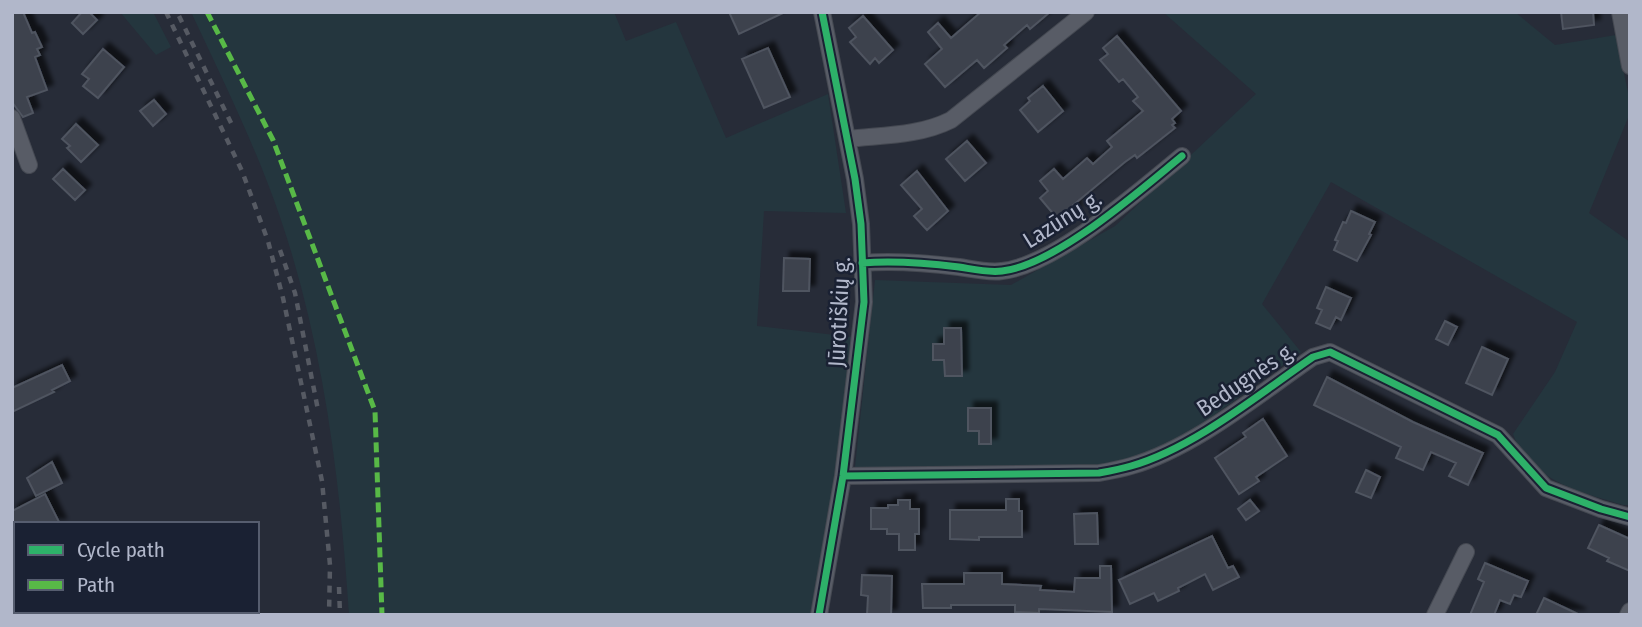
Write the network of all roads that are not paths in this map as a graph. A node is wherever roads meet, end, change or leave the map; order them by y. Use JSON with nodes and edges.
{"nodes":[{"id":1,"x":822,"y":12,"type":"edge"},
{"id":2,"x":1086,"y":12,"type":"edge"},
{"id":3,"x":1620,"y":12,"type":"edge"},
{"id":4,"x":1630,"y":66,"type":"edge"},
{"id":5,"x":12,"y":118,"type":"edge"},
{"id":6,"x":848,"y":138,"type":"junction"},
{"id":7,"x":1182,"y":156,"type":"dead end"},
{"id":8,"x":29,"y":165,"type":"dead end"},
{"id":9,"x":862,"y":263,"type":"junction"},
{"id":10,"x":843,"y":475,"type":"junction"},
{"id":11,"x":1630,"y":517,"type":"edge"},
{"id":12,"x":1466,"y":552,"type":"dead end"},
{"id":13,"x":819,"y":615,"type":"edge"},
{"id":14,"x":1435,"y":615,"type":"edge"}],
"edges":[{"from":1,"to":6,"type":"street","name":"Jūrotiškių g."},
{"from":2,"to":6,"type":"street"},
{"from":3,"to":4,"type":"street"},
{"from":5,"to":8,"type":"street"},
{"from":6,"to":9,"type":"street","name":"Jūrotiškių g."},
{"from":7,"to":9,"type":"street","name":"Lazūnų g."},
{"from":9,"to":10,"type":"street","name":"Jūrotiškių g."},
{"from":10,"to":11,"type":"street","name":"Bedugnės g."},
{"from":10,"to":13,"type":"street","name":"Jūrotiškių g."},
{"from":12,"to":14,"type":"street"}]}
